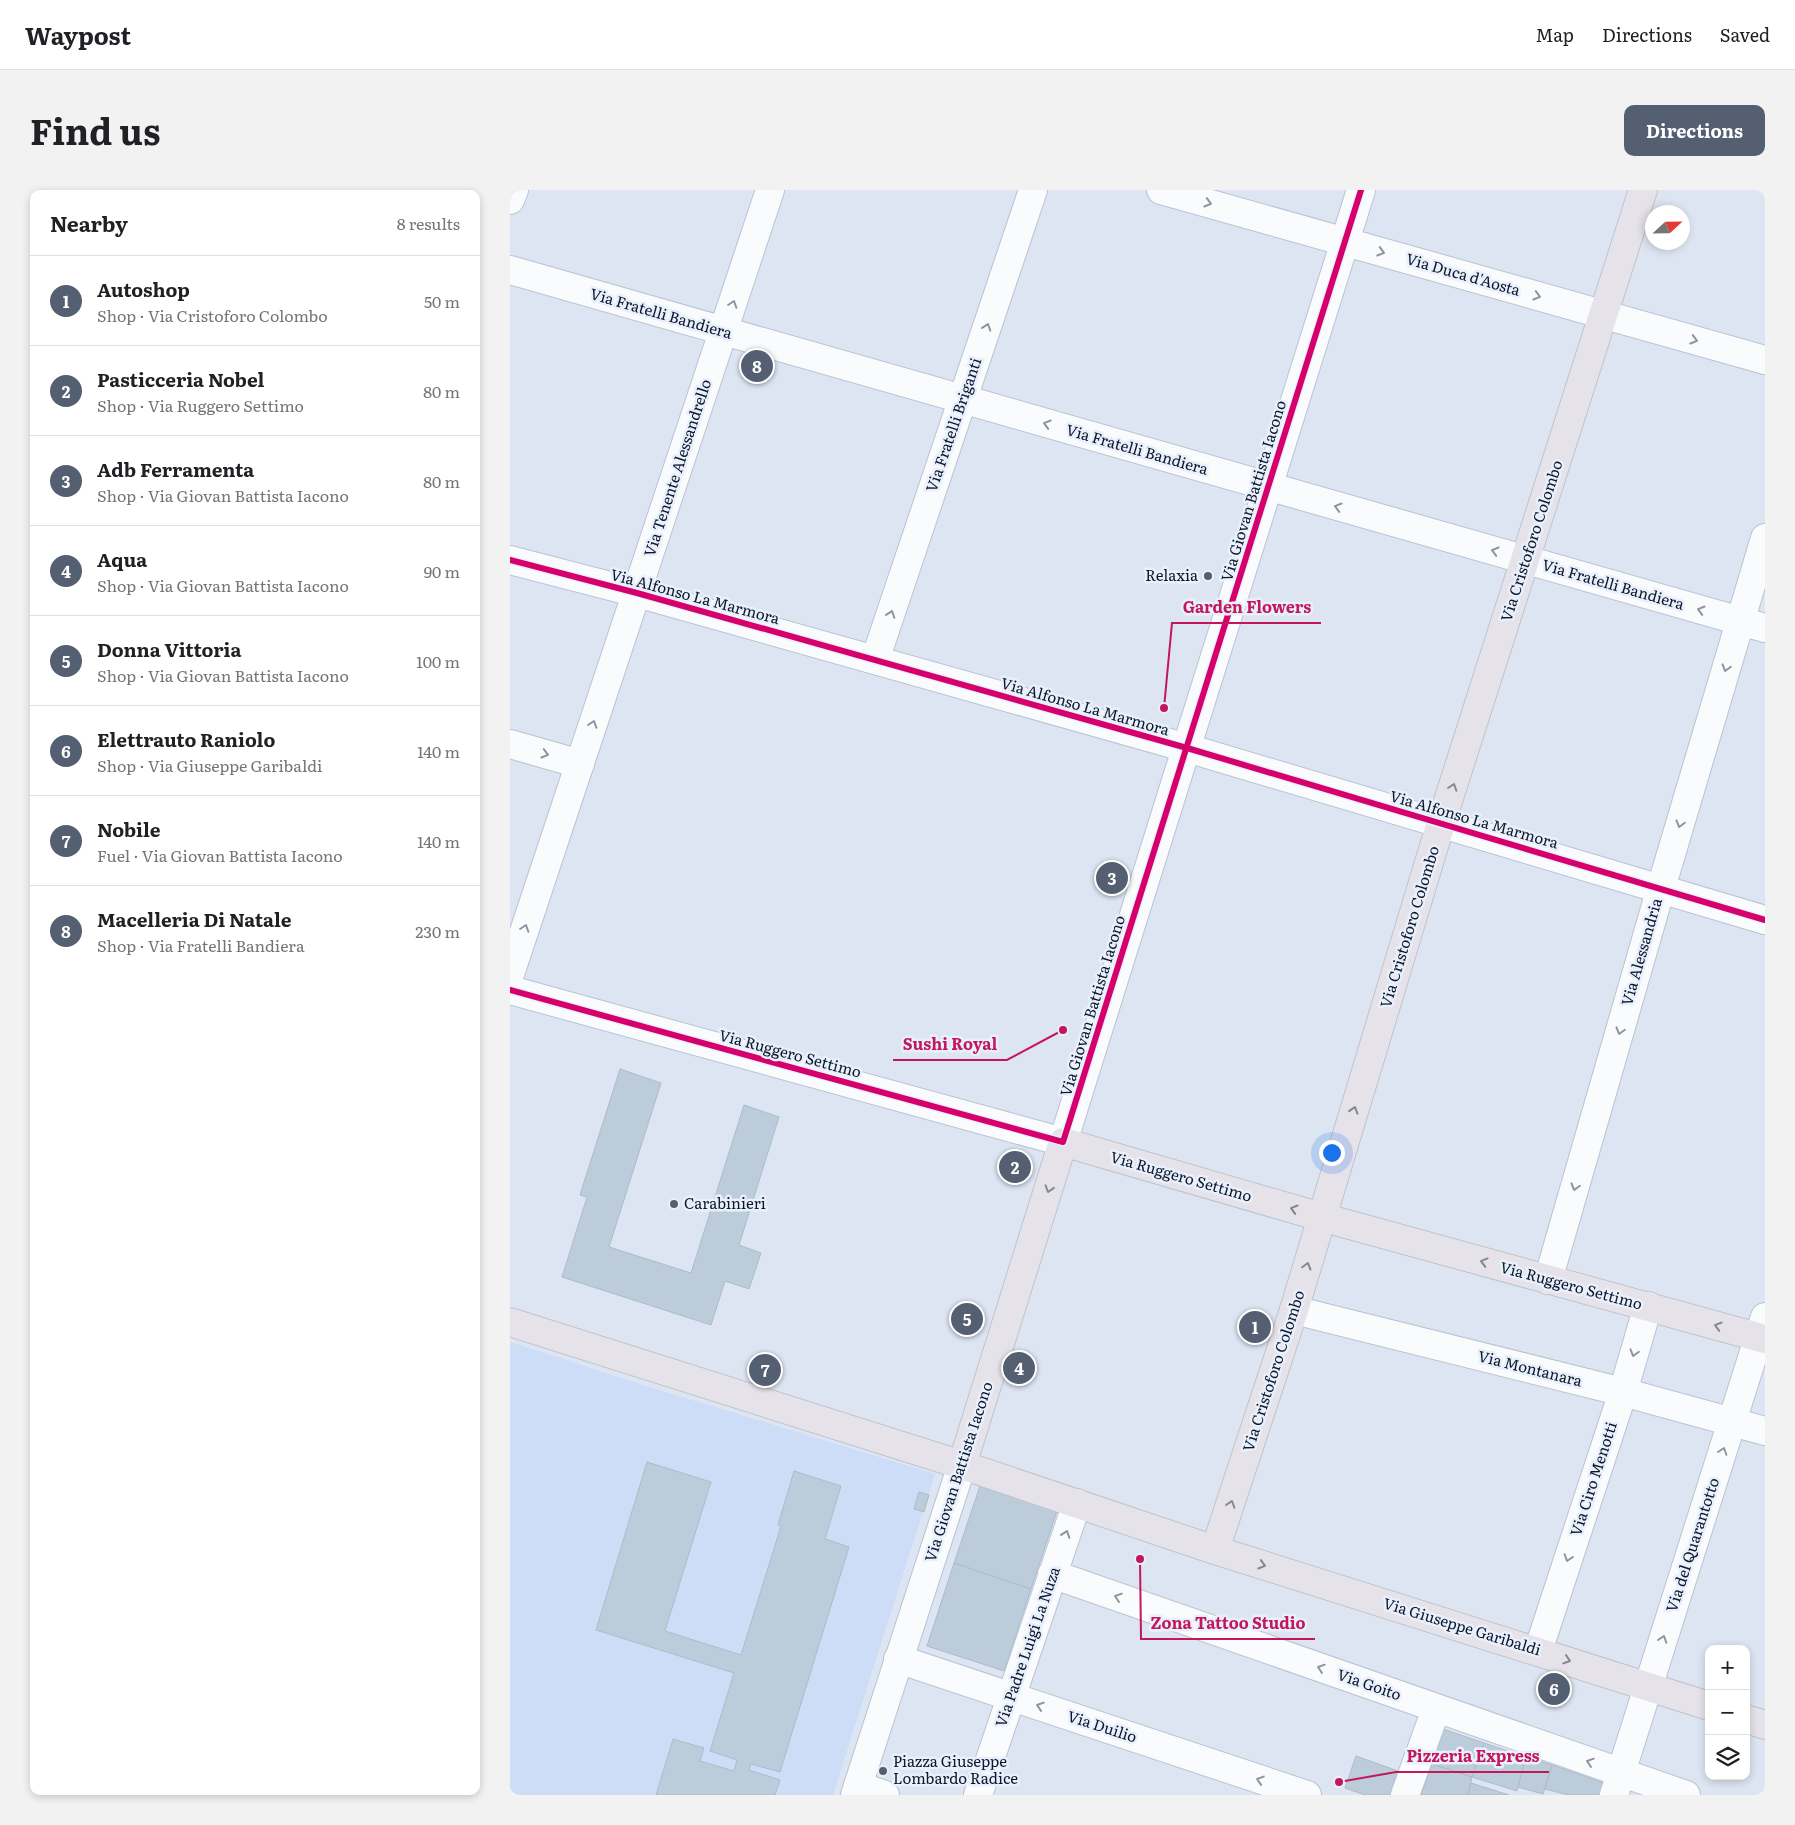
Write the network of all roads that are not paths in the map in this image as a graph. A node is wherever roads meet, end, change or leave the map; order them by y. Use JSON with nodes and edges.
{"nodes":[{"id":1,"x":514,"y":190,"type":"edge"},
{"id":2,"x":770,"y":190,"type":"edge"},
{"id":3,"x":1033,"y":190,"type":"edge"},
{"id":4,"x":1161,"y":190,"type":"edge"},
{"id":5,"x":1361,"y":190,"type":"edge"},
{"id":6,"x":1643,"y":190,"type":"edge"},
{"id":7,"x":510,"y":200,"type":"edge"},
{"id":8,"x":1345,"y":242,"type":"junction"},
{"id":9,"x":510,"y":270,"type":"edge"},
{"id":10,"x":1604,"y":314,"type":"junction"},
{"id":11,"x":724,"y":332,"type":"junction"},
{"id":12,"x":1765,"y":360,"type":"edge"},
{"id":13,"x":963,"y":400,"type":"junction"},
{"id":14,"x":1268,"y":487,"type":"junction"},
{"id":15,"x":1765,"y":538,"type":"edge"},
{"id":16,"x":510,"y":560,"type":"edge"},
{"id":17,"x":1526,"y":560,"type":"junction"},
{"id":18,"x":637,"y":593,"type":"junction"},
{"id":19,"x":1752,"y":625,"type":"edge"},
{"id":20,"x":876,"y":660,"type":"junction"},
{"id":21,"x":510,"y":744,"type":"edge"},
{"id":22,"x":1186,"y":748,"type":"junction"},
{"id":23,"x":580,"y":764,"type":"junction"},
{"id":24,"x":1441,"y":823,"type":"junction"},
{"id":25,"x":1661,"y":888,"type":"junction"},
{"id":26,"x":1765,"y":920,"type":"edge"},
{"id":27,"x":510,"y":974,"type":"edge"},
{"id":28,"x":510,"y":990,"type":"edge"},
{"id":29,"x":1063,"y":1142,"type":"junction"},
{"id":30,"x":1321,"y":1218,"type":"junction"},
{"id":31,"x":1548,"y":1280,"type":"junction"},
{"id":32,"x":1648,"y":1306,"type":"junction"},
{"id":33,"x":1294,"y":1310,"type":"junction"},
{"id":34,"x":510,"y":1322,"type":"edge"},
{"id":35,"x":1763,"y":1331,"type":"edge"},
{"id":36,"x":1622,"y":1392,"type":"junction"},
{"id":37,"x":1732,"y":1423,"type":"junction"},
{"id":38,"x":1765,"y":1431,"type":"edge"},
{"id":39,"x":962,"y":1465,"type":"junction"},
{"id":40,"x":1077,"y":1504,"type":"junction"},
{"id":41,"x":1215,"y":1550,"type":"junction"},
{"id":42,"x":1052,"y":1574,"type":"junction"},
{"id":43,"x":1538,"y":1650,"type":"junction"},
{"id":44,"x":898,"y":1659,"type":"junction"},
{"id":45,"x":1648,"y":1686,"type":"junction"},
{"id":46,"x":1011,"y":1696,"type":"junction"},
{"id":47,"x":1705,"y":1705,"type":"edge"},
{"id":48,"x":1436,"y":1709,"type":"junction"},
{"id":49,"x":1750,"y":1720,"type":"edge"},
{"id":50,"x":1765,"y":1725,"type":"edge"},
{"id":51,"x":1618,"y":1784,"type":"edge"},
{"id":52,"x":857,"y":1790,"type":"edge"},
{"id":53,"x":1671,"y":1792,"type":"edge"},
{"id":54,"x":979,"y":1793,"type":"edge"},
{"id":55,"x":885,"y":1795,"type":"edge"},
{"id":56,"x":1307,"y":1795,"type":"edge"},
{"id":57,"x":1405,"y":1795,"type":"edge"}],
"edges":[{"from":1,"to":7,"type":"street"},
{"from":11,"to":2,"type":"street","name":"Via Tenente Alessandrello","one_way":true},
{"from":13,"to":3,"type":"street","name":"Via Fratelli Briganti","one_way":true},
{"from":4,"to":8,"type":"street","name":"Via Duca d'Aosta","one_way":true},
{"from":5,"to":8,"type":"street","name":"Via Giovan Battista Iacono"},
{"from":6,"to":10,"type":"main road","name":"Via Cristoforo Colombo"},
{"from":8,"to":10,"type":"street","name":"Via Duca d'Aosta","one_way":true},
{"from":8,"to":14,"type":"street","name":"Via Giovan Battista Iacono"},
{"from":9,"to":11,"type":"street","name":"Via Fratelli Bandiera"},
{"from":10,"to":12,"type":"street","name":"Via Duca d'Aosta","one_way":true},
{"from":10,"to":17,"type":"main road","name":"Via Cristoforo Colombo"},
{"from":11,"to":13,"type":"street","name":"Via Fratelli Bandiera"},
{"from":11,"to":18,"type":"street","name":"Via Tenente Alessandrello"},
{"from":14,"to":13,"type":"street","name":"Via Fratelli Bandiera","one_way":true},
{"from":20,"to":13,"type":"street","name":"Via Fratelli Briganti","one_way":true},
{"from":17,"to":14,"type":"street","name":"Via Fratelli Bandiera","one_way":true},
{"from":14,"to":22,"type":"street","name":"Via Giovan Battista Iacono"},
{"from":15,"to":19,"type":"street","name":"Via Alessandria"},
{"from":16,"to":18,"type":"street","name":"Via Alfonso La Marmora"},
{"from":19,"to":17,"type":"street","name":"Via Fratelli Bandiera","one_way":true},
{"from":24,"to":17,"type":"main road","name":"Via Cristoforo Colombo","one_way":true},
{"from":18,"to":20,"type":"street","name":"Via Alfonso La Marmora"},
{"from":23,"to":18,"type":"street","name":"Via Tenente Alessandrello","one_way":true},
{"from":19,"to":25,"type":"street","name":"Via Alessandria","one_way":true},
{"from":20,"to":22,"type":"street","name":"Via Alfonso La Marmora"},
{"from":21,"to":23,"type":"street","one_way":true},
{"from":22,"to":24,"type":"street","name":"Via Alfonso La Marmora"},
{"from":22,"to":29,"type":"street","name":"Via Giovan Battista Iacono"},
{"from":27,"to":23,"type":"street","name":"Via Tenente Alessandrello","one_way":true},
{"from":24,"to":25,"type":"street","name":"Via Alfonso La Marmora"},
{"from":30,"to":24,"type":"main road","name":"Via Cristoforo Colombo","one_way":true},
{"from":25,"to":26,"type":"street","name":"Via Alfonso La Marmora"},
{"from":25,"to":31,"type":"street","name":"Via Alessandria","one_way":true},
{"from":28,"to":29,"type":"street","name":"Via Ruggero Settimo"},
{"from":30,"to":29,"type":"main road","name":"Via Ruggero Settimo","one_way":true},
{"from":29,"to":39,"type":"main road","name":"Via Giovan Battista Iacono","one_way":true},
{"from":31,"to":30,"type":"main road","name":"Via Ruggero Settimo","one_way":true},
{"from":33,"to":30,"type":"main road","name":"Via Cristoforo Colombo","one_way":true},
{"from":31,"to":32,"type":"main road","name":"Via Ruggero Settimo"},
{"from":35,"to":32,"type":"main road","name":"Via Ruggero Settimo","one_way":true},
{"from":32,"to":36,"type":"street","name":"Via Ciro Menotti","one_way":true},
{"from":33,"to":36,"type":"street","name":"Via Montanara"},
{"from":41,"to":33,"type":"main road","name":"Via Cristoforo Colombo","one_way":true},
{"from":34,"to":39,"type":"main road","name":"Via Giuseppe Garibaldi"},
{"from":35,"to":37,"type":"street","name":"Via del Quarantotto"},
{"from":36,"to":37,"type":"street","name":"Via Montanara"},
{"from":36,"to":43,"type":"street","name":"Via Ciro Menotti","one_way":true},
{"from":37,"to":38,"type":"street","name":"Via Montanara"},
{"from":45,"to":37,"type":"street","name":"Via del Quarantotto","one_way":true},
{"from":39,"to":40,"type":"main road","name":"Via Giuseppe Garibaldi"},
{"from":39,"to":44,"type":"street","name":"Via Giovan Battista Iacono"},
{"from":40,"to":41,"type":"main road","name":"Via Giuseppe Garibaldi"},
{"from":42,"to":40,"type":"street","name":"Via Padre Luigi La Nuza","one_way":true},
{"from":41,"to":43,"type":"main road","name":"Via Giuseppe Garibaldi","one_way":true},
{"from":42,"to":46,"type":"street","name":"Via Padre Luigi La Nuza"},
{"from":48,"to":42,"type":"street","name":"Via Goito","one_way":true},
{"from":43,"to":45,"type":"main road","name":"Via Giuseppe Garibaldi","one_way":true},
{"from":44,"to":46,"type":"street","name":"Via Duilio"},
{"from":44,"to":52,"type":"street","name":"Via Giovan Battista Iacono"},
{"from":45,"to":47,"type":"main road","name":"Via Giuseppe Garibaldi"},
{"from":45,"to":51,"type":"street","name":"Via del Quarantotto"},
{"from":46,"to":54,"type":"street","name":"Via Padre Luigi La Nuza"},
{"from":56,"to":46,"type":"street","name":"Via Duilio","one_way":true},
{"from":51,"to":48,"type":"street","name":"Via Goito","one_way":true},
{"from":48,"to":57,"type":"street"},
{"from":49,"to":50,"type":"main road"},
{"from":51,"to":53,"type":"street","name":"Via Goito"},
{"from":52,"to":55,"type":"street"}]}
